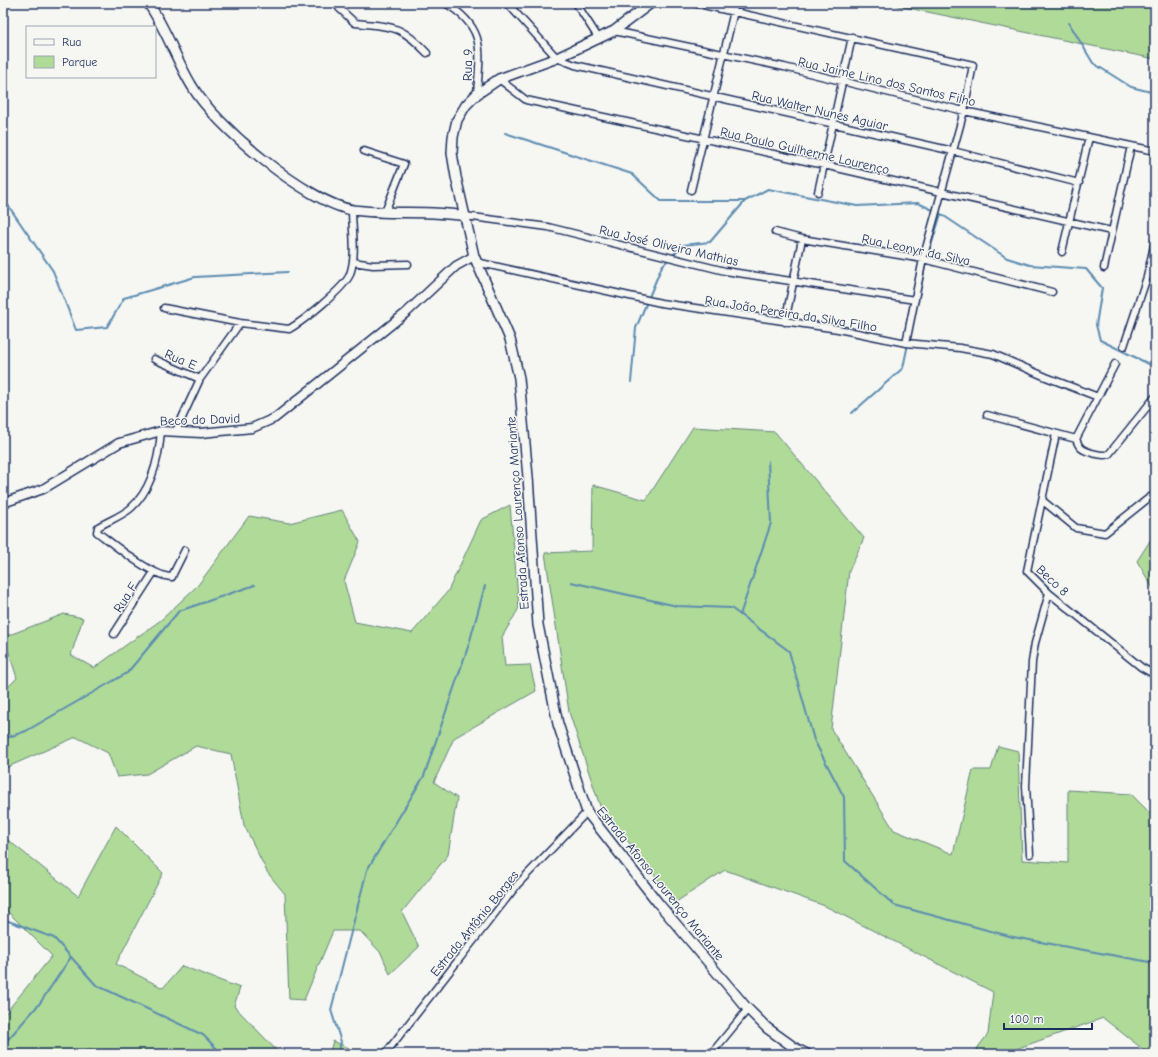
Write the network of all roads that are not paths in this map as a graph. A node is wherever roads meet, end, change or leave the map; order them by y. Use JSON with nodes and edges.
{"nodes":[{"id":1,"x":148,"y":3,"type":"edge"},
{"id":2,"x":339,"y":3,"type":"edge"},
{"id":3,"x":445,"y":3,"type":"edge"},
{"id":4,"x":507,"y":3,"type":"edge"},
{"id":5,"x":576,"y":3,"type":"edge"},
{"id":6,"x":651,"y":3,"type":"edge"},
{"id":7,"x":694,"y":3,"type":"edge"},
{"id":8,"x":734,"y":11,"type":"junction"},
{"id":9,"x":614,"y":31,"type":"junction"},
{"id":10,"x":852,"y":37,"type":"junction"},
{"id":11,"x":599,"y":39,"type":"junction"},
{"id":12,"x":427,"y":53,"type":"dead end"},
{"id":13,"x":724,"y":55,"type":"junction"},
{"id":14,"x":557,"y":58,"type":"junction"},
{"id":15,"x":499,"y":79,"type":"junction"},
{"id":16,"x":842,"y":82,"type":"junction"},
{"id":17,"x":477,"y":94,"type":"junction"},
{"id":18,"x":714,"y":98,"type":"junction"},
{"id":19,"x":964,"y":111,"type":"junction"},
{"id":20,"x":833,"y":124,"type":"junction"},
{"id":21,"x":1089,"y":137,"type":"junction"},
{"id":22,"x":703,"y":139,"type":"junction"},
{"id":23,"x":1131,"y":146,"type":"junction"},
{"id":24,"x":364,"y":151,"type":"dead end"},
{"id":25,"x":1155,"y":151,"type":"edge"},
{"id":26,"x":953,"y":152,"type":"junction"},
{"id":27,"x":824,"y":165,"type":"junction"},
{"id":28,"x":1079,"y":183,"type":"junction"},
{"id":29,"x":691,"y":190,"type":"dead end"},
{"id":30,"x":818,"y":192,"type":"dead end"},
{"id":31,"x":943,"y":193,"type":"junction"},
{"id":32,"x":352,"y":210,"type":"junction"},
{"id":33,"x":385,"y":212,"type":"junction"},
{"id":34,"x":465,"y":216,"type":"junction"},
{"id":35,"x":1070,"y":223,"type":"junction"},
{"id":36,"x":1111,"y":231,"type":"junction"},
{"id":37,"x":775,"y":232,"type":"dead end"},
{"id":38,"x":802,"y":239,"type":"junction"},
{"id":39,"x":1155,"y":241,"type":"edge"},
{"id":40,"x":1062,"y":252,"type":"dead end"},
{"id":41,"x":475,"y":259,"type":"junction"},
{"id":42,"x":923,"y":259,"type":"junction"},
{"id":43,"x":353,"y":262,"type":"junction"},
{"id":44,"x":408,"y":264,"type":"dead end"},
{"id":45,"x":1104,"y":268,"type":"dead end"},
{"id":46,"x":793,"y":280,"type":"junction"},
{"id":47,"x":1052,"y":292,"type":"dead end"},
{"id":48,"x":915,"y":300,"type":"junction"},
{"id":49,"x":164,"y":308,"type":"dead end"},
{"id":50,"x":785,"y":322,"type":"junction"},
{"id":51,"x":240,"y":323,"type":"junction"},
{"id":52,"x":906,"y":343,"type":"junction"},
{"id":53,"x":1124,"y":346,"type":"dead end"},
{"id":54,"x":154,"y":359,"type":"dead end"},
{"id":55,"x":1115,"y":364,"type":"dead end"},
{"id":56,"x":200,"y":379,"type":"junction"},
{"id":57,"x":1098,"y":397,"type":"junction"},
{"id":58,"x":1155,"y":397,"type":"edge"},
{"id":59,"x":987,"y":415,"type":"dead end"},
{"id":60,"x":161,"y":431,"type":"junction"},
{"id":61,"x":176,"y":431,"type":"junction"},
{"id":62,"x":1056,"y":434,"type":"junction"},
{"id":63,"x":1076,"y":439,"type":"junction"},
{"id":64,"x":1150,"y":497,"type":"dead end"},
{"id":65,"x":1043,"y":501,"type":"junction"},
{"id":66,"x":3,"y":503,"type":"edge"},
{"id":67,"x":185,"y":550,"type":"dead end"},
{"id":68,"x":154,"y":572,"type":"junction"},
{"id":69,"x":1049,"y":593,"type":"junction"},
{"id":70,"x":114,"y":634,"type":"dead end"},
{"id":71,"x":1155,"y":675,"type":"edge"},
{"id":72,"x":587,"y":812,"type":"junction"},
{"id":73,"x":1030,"y":854,"type":"dead end"},
{"id":74,"x":748,"y":1009,"type":"junction"},
{"id":75,"x":385,"y":1054,"type":"edge"},
{"id":76,"x":711,"y":1054,"type":"edge"},
{"id":77,"x":807,"y":1054,"type":"edge"}],
"edges":[{"from":1,"to":32,"type":"main road"},
{"from":2,"to":12,"type":"street"},
{"from":3,"to":17,"type":"street","name":"Rua 9"},
{"from":4,"to":14,"type":"street"},
{"from":5,"to":11,"type":"street"},
{"from":6,"to":9,"type":"main road","name":"Estrada Afonso Lourenço Mariante"},
{"from":7,"to":8,"type":"street"},
{"from":8,"to":10,"type":"street"},
{"from":8,"to":13,"type":"street"},
{"from":9,"to":11,"type":"main road","name":"Estrada Afonso Lourenço Mariante"},
{"from":9,"to":13,"type":"street","name":"Rua Jaime Lino dos Santos Filho"},
{"from":10,"to":16,"type":"street"},
{"from":10,"to":19,"type":"street"},
{"from":11,"to":14,"type":"main road","name":"Estrada Afonso Lourenço Mariante"},
{"from":13,"to":16,"type":"street","name":"Rua Jaime Lino dos Santos Filho"},
{"from":13,"to":18,"type":"street"},
{"from":14,"to":15,"type":"main road","name":"Estrada Afonso Lourenço Mariante"},
{"from":14,"to":18,"type":"street","name":"Rua Walter Nunes Aguiar"},
{"from":15,"to":17,"type":"main road","name":"Estrada Afonso Lourenço Mariante"},
{"from":15,"to":22,"type":"street","name":"Rua Paulo Guilherme Lourenço"},
{"from":16,"to":19,"type":"street","name":"Rua Jaime Lino dos Santos Filho"},
{"from":16,"to":20,"type":"street"},
{"from":17,"to":34,"type":"main road","name":"Estrada Afonso Lourenço Mariante"},
{"from":18,"to":20,"type":"street","name":"Rua Walter Nunes Aguiar"},
{"from":18,"to":22,"type":"street"},
{"from":19,"to":21,"type":"street","name":"Rua Jaime Lino dos Santos Filho"},
{"from":19,"to":26,"type":"street"},
{"from":20,"to":26,"type":"street","name":"Rua Walter Nunes Aguiar"},
{"from":20,"to":27,"type":"street"},
{"from":21,"to":23,"type":"street","name":"Rua Jaime Lino dos Santos Filho"},
{"from":21,"to":28,"type":"street"},
{"from":22,"to":27,"type":"street","name":"Rua Paulo Guilherme Lourenço"},
{"from":22,"to":29,"type":"street"},
{"from":23,"to":25,"type":"street","name":"Rua Jaime Lino dos Santos Filho"},
{"from":23,"to":36,"type":"street"},
{"from":24,"to":33,"type":"street"},
{"from":26,"to":28,"type":"street","name":"Rua Walter Nunes Aguiar"},
{"from":26,"to":31,"type":"street"},
{"from":27,"to":30,"type":"street"},
{"from":27,"to":31,"type":"street","name":"Rua Paulo Guilherme Lourenço"},
{"from":28,"to":35,"type":"street"},
{"from":31,"to":35,"type":"street","name":"Rua Paulo Guilherme Lourenço"},
{"from":31,"to":42,"type":"street"},
{"from":32,"to":33,"type":"main road"},
{"from":32,"to":43,"type":"street"},
{"from":33,"to":34,"type":"main road"},
{"from":34,"to":41,"type":"main road","name":"Estrada Afonso Lourenço Mariante"},
{"from":34,"to":46,"type":"street","name":"Rua José Oliveira Mathias"},
{"from":35,"to":36,"type":"street","name":"Rua Paulo Guilherme Lourenço"},
{"from":35,"to":40,"type":"street"},
{"from":36,"to":45,"type":"street"},
{"from":37,"to":38,"type":"street","name":"Rua Leonyr da Silva"},
{"from":38,"to":42,"type":"street","name":"Rua Leonyr da Silva"},
{"from":38,"to":46,"type":"street"},
{"from":39,"to":53,"type":"street"},
{"from":41,"to":50,"type":"street","name":"Rua João Pereira da Silva Filho"},
{"from":41,"to":61,"type":"street","name":"Beco do David"},
{"from":41,"to":72,"type":"main road","name":"Estrada Afonso Lourenço Mariante"},
{"from":42,"to":47,"type":"street","name":"Rua Leonyr da Silva"},
{"from":42,"to":48,"type":"street"},
{"from":43,"to":44,"type":"street"},
{"from":43,"to":51,"type":"street"},
{"from":46,"to":48,"type":"street","name":"Rua José Oliveira Mathias"},
{"from":46,"to":50,"type":"street"},
{"from":48,"to":52,"type":"street"},
{"from":49,"to":51,"type":"street"},
{"from":50,"to":52,"type":"street","name":"Rua João Pereira da Silva Filho"},
{"from":51,"to":56,"type":"street"},
{"from":52,"to":57,"type":"street","name":"Rua João Pereira da Silva Filho"},
{"from":54,"to":56,"type":"street","name":"Rua E"},
{"from":55,"to":57,"type":"street"},
{"from":56,"to":61,"type":"street"},
{"from":57,"to":63,"type":"street"},
{"from":58,"to":63,"type":"street"},
{"from":59,"to":62,"type":"street"},
{"from":60,"to":61,"type":"street","name":"Beco do David"},
{"from":60,"to":66,"type":"street","name":"Beco do David"},
{"from":60,"to":68,"type":"street"},
{"from":62,"to":63,"type":"street"},
{"from":62,"to":65,"type":"street","name":"Beco 8"},
{"from":64,"to":65,"type":"street"},
{"from":65,"to":69,"type":"street","name":"Beco 8"},
{"from":67,"to":68,"type":"street"},
{"from":68,"to":70,"type":"street","name":"Rua F"},
{"from":69,"to":71,"type":"street","name":"Beco 8"},
{"from":69,"to":73,"type":"street"},
{"from":72,"to":74,"type":"main road","name":"Estrada Afonso Lourenço Mariante"},
{"from":72,"to":75,"type":"street","name":"Estrada Antônio Borges"},
{"from":74,"to":76,"type":"street"},
{"from":74,"to":77,"type":"main road","name":"Estrada Afonso Lourenço Mariante"}]}
